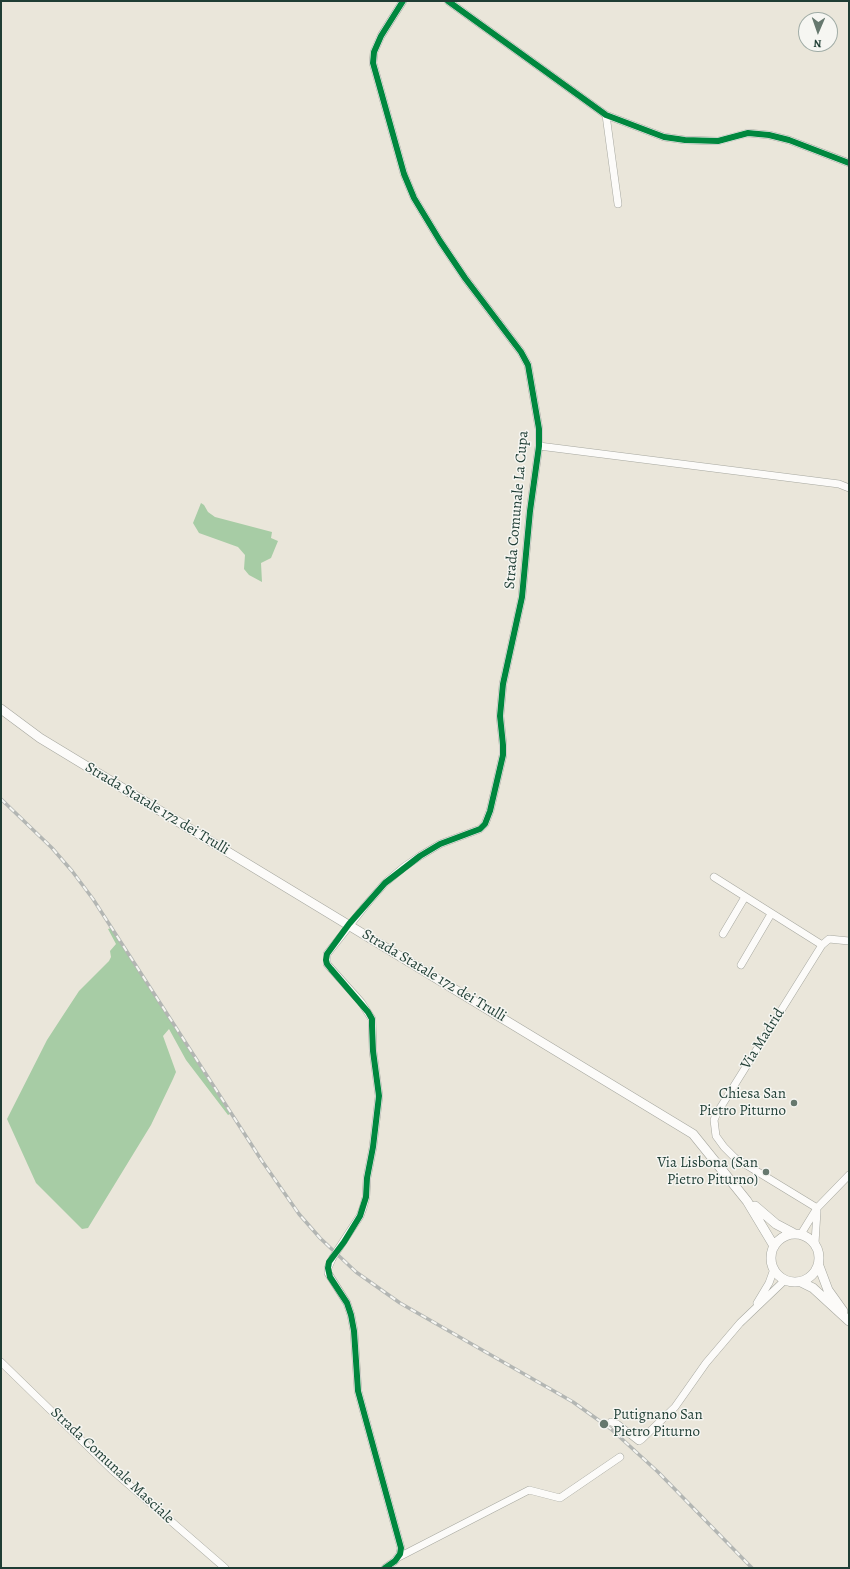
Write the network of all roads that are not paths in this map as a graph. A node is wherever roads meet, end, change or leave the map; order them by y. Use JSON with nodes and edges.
{"nodes":[{"id":1,"x":403,"y":1,"type":"edge"},
{"id":2,"x":448,"y":1,"type":"edge"},
{"id":3,"x":606,"y":115,"type":"junction"},
{"id":4,"x":849,"y":163,"type":"edge"},
{"id":5,"x":618,"y":204,"type":"dead end"},
{"id":6,"x":539,"y":446,"type":"junction"},
{"id":7,"x":849,"y":488,"type":"edge"},
{"id":8,"x":1,"y":709,"type":"edge"},
{"id":9,"x":714,"y":878,"type":"dead end"},
{"id":10,"x":745,"y":897,"type":"junction"},
{"id":11,"x":771,"y":914,"type":"junction"},
{"id":12,"x":349,"y":924,"type":"junction"},
{"id":13,"x":723,"y":934,"type":"dead end"},
{"id":14,"x":849,"y":941,"type":"edge"},
{"id":15,"x":822,"y":945,"type":"junction"},
{"id":16,"x":742,"y":965,"type":"dead end"},
{"id":17,"x":849,"y":1175,"type":"edge"},
{"id":18,"x":747,"y":1200,"type":"junction"},
{"id":19,"x":817,"y":1208,"type":"junction"},
{"id":20,"x":797,"y":1234,"type":"junction"},
{"id":21,"x":815,"y":1243,"type":"junction"},
{"id":22,"x":774,"y":1246,"type":"junction"},
{"id":23,"x":819,"y":1266,"type":"junction"},
{"id":24,"x":774,"y":1269,"type":"junction"},
{"id":25,"x":785,"y":1280,"type":"junction"},
{"id":26,"x":800,"y":1282,"type":"junction"},
{"id":27,"x":750,"y":1313,"type":"junction"},
{"id":28,"x":849,"y":1320,"type":"edge"},
{"id":29,"x":1,"y":1362,"type":"edge"},
{"id":30,"x":611,"y":1422,"type":"dead end"},
{"id":31,"x":620,"y":1457,"type":"dead end"},
{"id":32,"x":398,"y":1556,"type":"junction"},
{"id":33,"x":224,"y":1568,"type":"edge"},
{"id":34,"x":385,"y":1568,"type":"edge"}],
"edges":[{"from":1,"to":6,"type":"street","name":"Strada Comunale La Cupa"},
{"from":2,"to":3,"type":"street"},
{"from":3,"to":4,"type":"street"},
{"from":3,"to":5,"type":"street"},
{"from":6,"to":7,"type":"street","name":"Strada Comunale La Cupa"},
{"from":6,"to":12,"type":"street","name":"Strada Comunale La Cupa"},
{"from":8,"to":12,"type":"main road","name":"Strada Statale 172 dei Trulli"},
{"from":9,"to":10,"type":"street"},
{"from":10,"to":11,"type":"street"},
{"from":10,"to":13,"type":"street"},
{"from":11,"to":15,"type":"street"},
{"from":11,"to":16,"type":"street"},
{"from":12,"to":18,"type":"main road","name":"Strada Statale 172 dei Trulli"},
{"from":12,"to":32,"type":"street","bridge":true},
{"from":14,"to":15,"type":"street"},
{"from":15,"to":19,"type":"street","name":"Via Madrid"},
{"from":17,"to":19,"type":"street"},
{"from":18,"to":20,"type":"main road","name":"Strada Statale 172 dei Trulli"},
{"from":18,"to":22,"type":"main road","name":"Strada Statale 172 dei Trulli"},
{"from":19,"to":20,"type":"street"},
{"from":19,"to":21,"type":"street"},
{"from":20,"to":21,"type":"main road"},
{"from":20,"to":22,"type":"main road"},
{"from":21,"to":23,"type":"main road"},
{"from":22,"to":24,"type":"main road"},
{"from":23,"to":26,"type":"main road"},
{"from":23,"to":28,"type":"main road"},
{"from":24,"to":25,"type":"main road"},
{"from":24,"to":27,"type":"street"},
{"from":25,"to":26,"type":"main road"},
{"from":25,"to":27,"type":"street"},
{"from":26,"to":28,"type":"main road"},
{"from":27,"to":30,"type":"street"},
{"from":29,"to":33,"type":"street","name":"Strada Comunale Masciale"},
{"from":31,"to":32,"type":"street"},
{"from":32,"to":34,"type":"street"}]}
